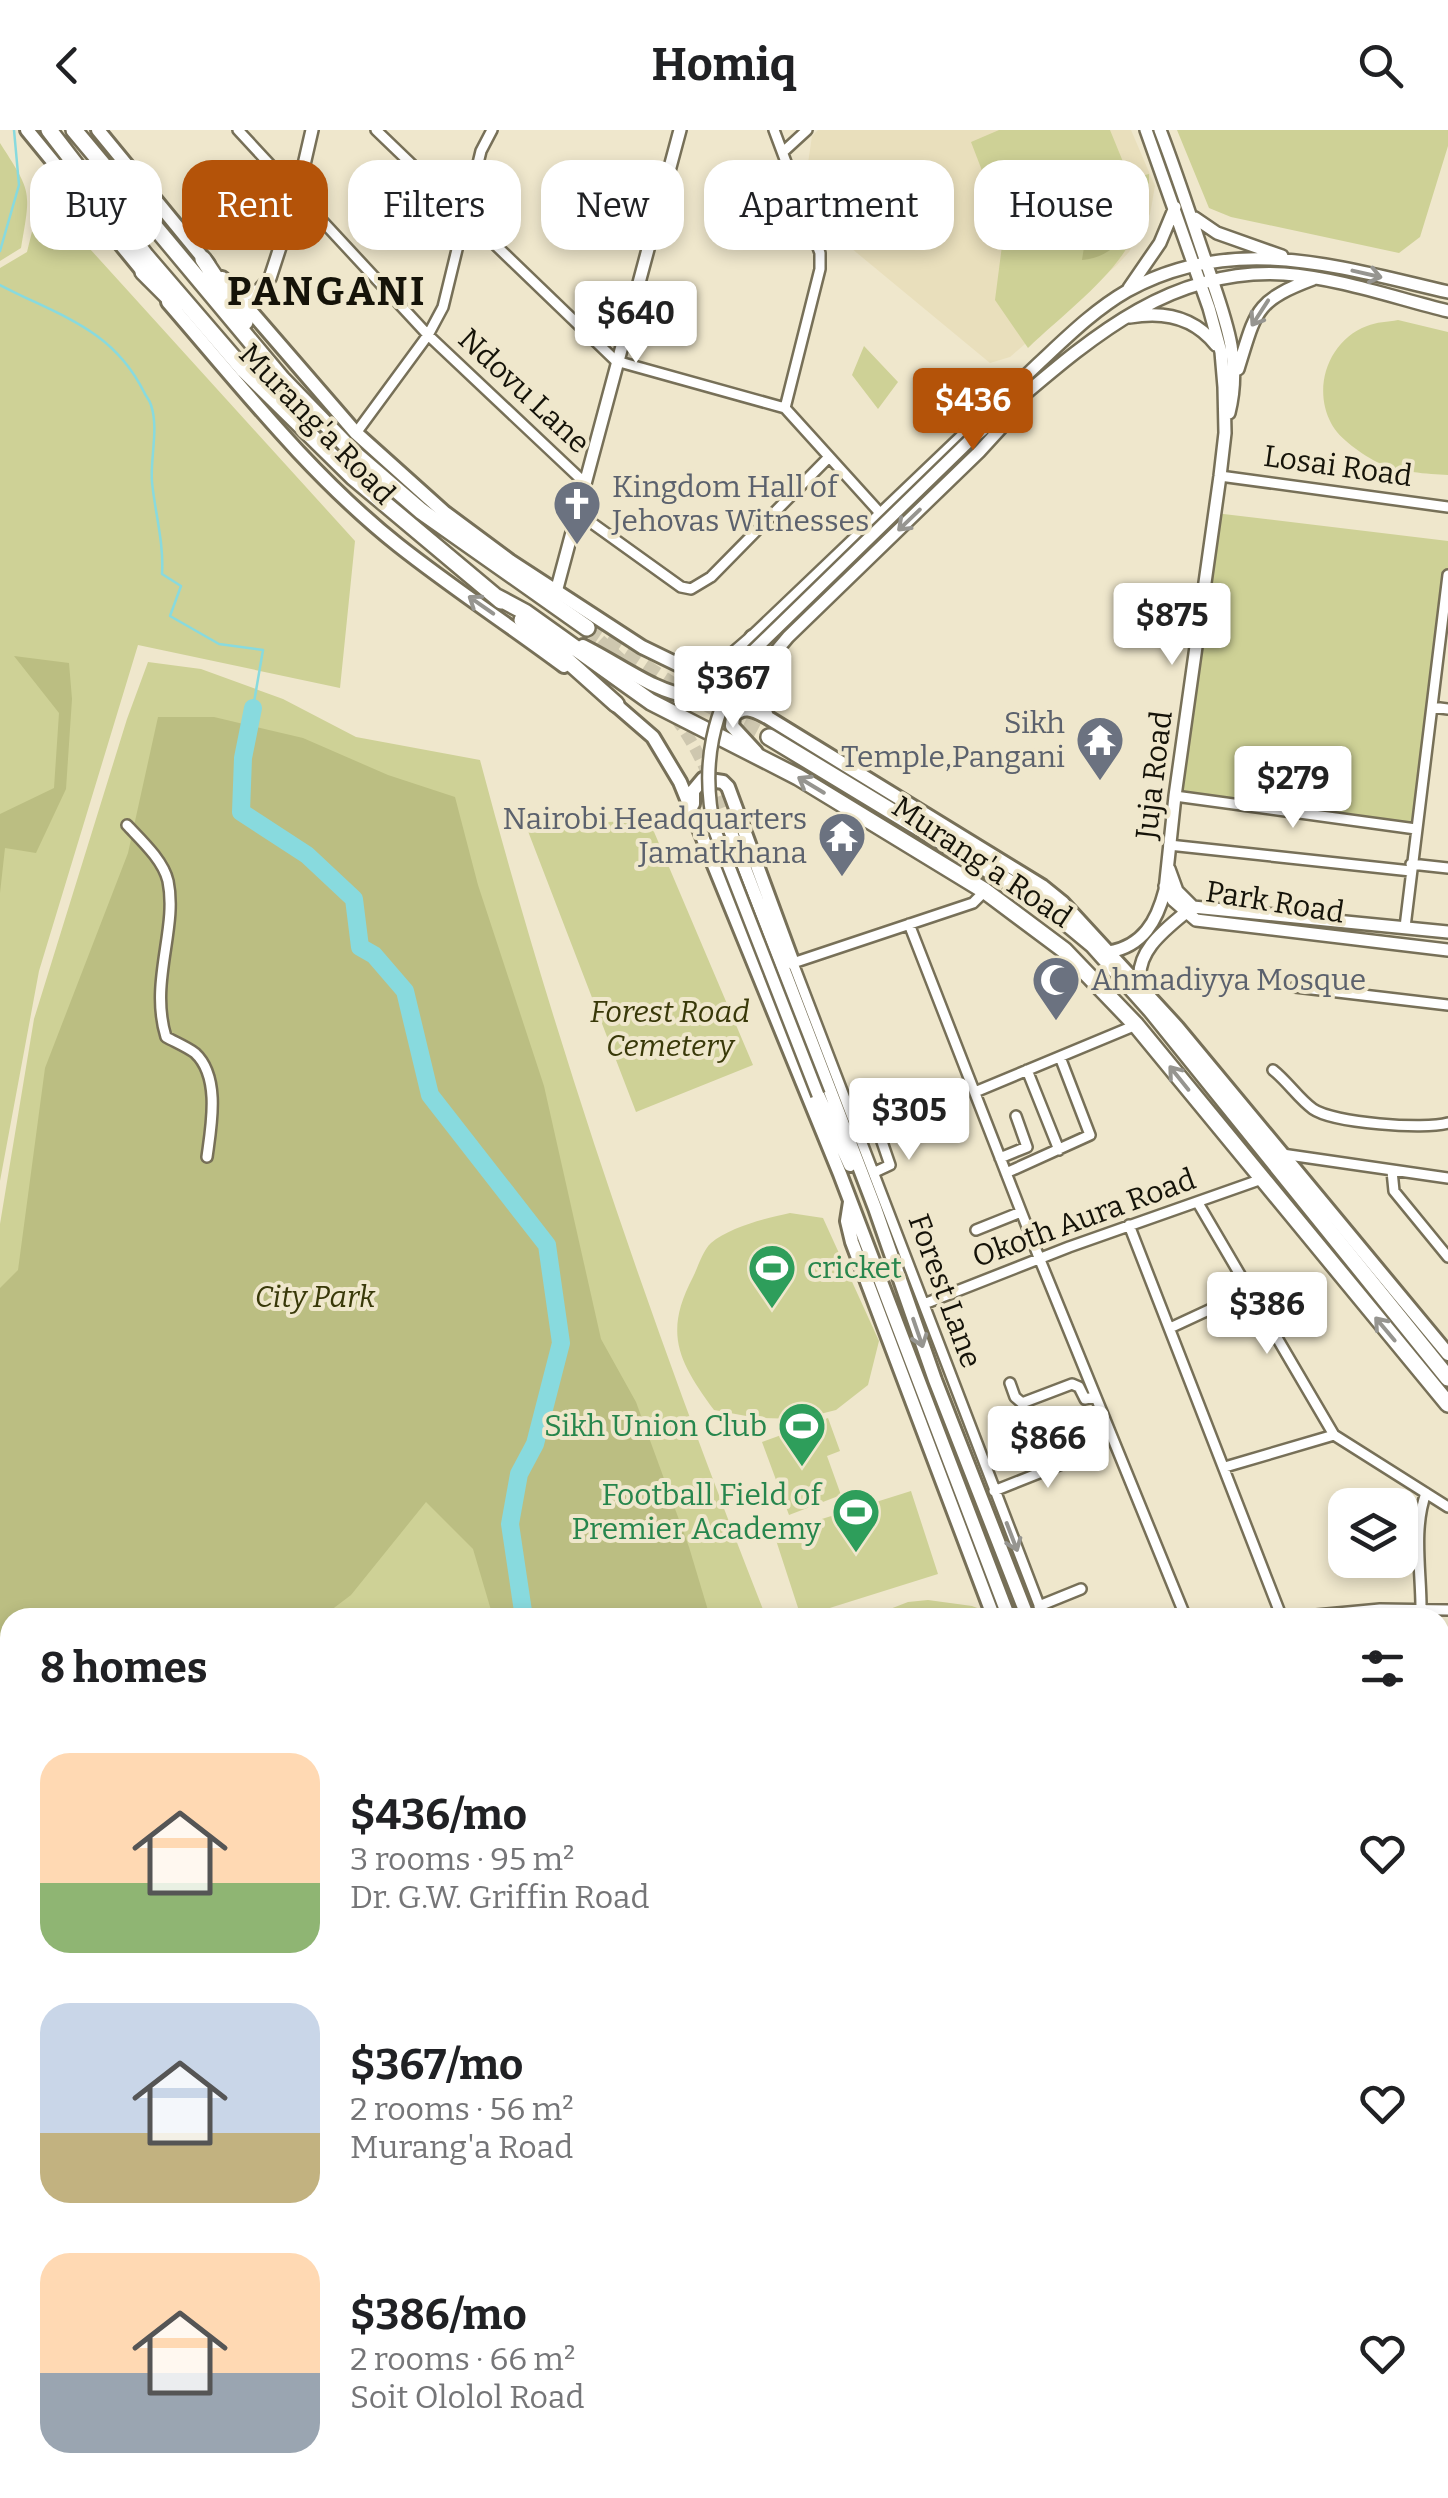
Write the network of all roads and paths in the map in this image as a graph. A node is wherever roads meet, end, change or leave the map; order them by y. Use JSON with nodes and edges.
{"nodes":[{"id":1,"x":27,"y":130,"type":"edge"},
{"id":2,"x":49,"y":130,"type":"edge"},
{"id":3,"x":74,"y":130,"type":"edge"},
{"id":4,"x":98,"y":130,"type":"edge"},
{"id":5,"x":238,"y":130,"type":"edge"},
{"id":6,"x":312,"y":130,"type":"edge"},
{"id":7,"x":376,"y":130,"type":"edge"},
{"id":8,"x":492,"y":130,"type":"edge"},
{"id":9,"x":680,"y":130,"type":"edge"},
{"id":10,"x":774,"y":130,"type":"edge"},
{"id":11,"x":807,"y":130,"type":"edge"},
{"id":12,"x":1146,"y":130,"type":"edge"},
{"id":13,"x":1160,"y":130,"type":"edge"},
{"id":14,"x":783,"y":152,"type":"junction"},
{"id":15,"x":265,"y":160,"type":"edge"},
{"id":16,"x":305,"y":160,"type":"edge"},
{"id":17,"x":407,"y":160,"type":"edge"},
{"id":18,"x":480,"y":160,"type":"edge"},
{"id":19,"x":1175,"y":208,"type":"junction"},
{"id":20,"x":1192,"y":216,"type":"junction"},
{"id":21,"x":328,"y":228,"type":"edge"},
{"id":22,"x":279,"y":250,"type":"edge"},
{"id":23,"x":458,"y":250,"type":"edge"},
{"id":24,"x":501,"y":250,"type":"edge"},
{"id":25,"x":203,"y":258,"type":"junction"},
{"id":26,"x":1286,"y":258,"type":"junction"},
{"id":27,"x":1200,"y":263,"type":"junction"},
{"id":28,"x":143,"y":272,"type":"junction"},
{"id":29,"x":1317,"y":278,"type":"junction"},
{"id":30,"x":1207,"y":282,"type":"junction"},
{"id":31,"x":1126,"y":292,"type":"junction"},
{"id":32,"x":1448,"y":292,"type":"edge"},
{"id":33,"x":239,"y":296,"type":"junction"},
{"id":34,"x":1448,"y":311,"type":"edge"},
{"id":35,"x":1120,"y":319,"type":"junction"},
{"id":36,"x":428,"y":334,"type":"junction"},
{"id":37,"x":256,"y":346,"type":"junction"},
{"id":38,"x":1222,"y":352,"type":"junction"},
{"id":39,"x":616,"y":361,"type":"junction"},
{"id":40,"x":1038,"y":364,"type":"junction"},
{"id":41,"x":244,"y":370,"type":"junction"},
{"id":42,"x":1049,"y":376,"type":"junction"},
{"id":43,"x":1235,"y":378,"type":"junction"},
{"id":44,"x":785,"y":408,"type":"junction"},
{"id":45,"x":356,"y":433,"type":"junction"},
{"id":46,"x":1225,"y":433,"type":"junction"},
{"id":47,"x":969,"y":441,"type":"junction"},
{"id":48,"x":829,"y":457,"type":"junction"},
{"id":49,"x":1220,"y":476,"type":"junction"},
{"id":50,"x":586,"y":484,"type":"junction"},
{"id":51,"x":1448,"y":506,"type":"edge"},
{"id":52,"x":880,"y":512,"type":"junction"},
{"id":53,"x":578,"y":513,"type":"junction"},
{"id":54,"x":1448,"y":576,"type":"edge"},
{"id":55,"x":556,"y":592,"type":"junction"},
{"id":56,"x":496,"y":597,"type":"junction"},
{"id":57,"x":588,"y":628,"type":"dead end"},
{"id":58,"x":752,"y":637,"type":"junction"},
{"id":59,"x":565,"y":640,"type":"junction"},
{"id":60,"x":768,"y":662,"type":"junction"},
{"id":61,"x":712,"y":663,"type":"joint"},
{"id":62,"x":616,"y":704,"type":"junction"},
{"id":63,"x":1432,"y":707,"type":"junction"},
{"id":64,"x":1448,"y":709,"type":"edge"},
{"id":65,"x":767,"y":717,"type":"junction"},
{"id":66,"x":770,"y":737,"type":"tunnel mouth"},
{"id":67,"x":759,"y":755,"type":"junction"},
{"id":68,"x":1175,"y":796,"type":"junction"},
{"id":69,"x":695,"y":816,"type":"junction"},
{"id":70,"x":727,"y":822,"type":"tunnel mouth"},
{"id":71,"x":126,"y":825,"type":"dead end"},
{"id":72,"x":1416,"y":829,"type":"junction"},
{"id":73,"x":1169,"y":845,"type":"junction"},
{"id":74,"x":1167,"y":865,"type":"junction"},
{"id":75,"x":1411,"y":867,"type":"junction"},
{"id":76,"x":1448,"y":868,"type":"edge"},
{"id":77,"x":1166,"y":886,"type":"junction"},
{"id":78,"x":985,"y":891,"type":"junction"},
{"id":79,"x":1189,"y":910,"type":"junction"},
{"id":80,"x":909,"y":924,"type":"junction"},
{"id":81,"x":1405,"y":927,"type":"junction"},
{"id":82,"x":1448,"y":932,"type":"edge"},
{"id":83,"x":1090,"y":937,"type":"junction"},
{"id":84,"x":1448,"y":950,"type":"edge"},
{"id":85,"x":1109,"y":952,"type":"junction"},
{"id":86,"x":793,"y":964,"type":"junction"},
{"id":87,"x":1141,"y":985,"type":"junction"},
{"id":88,"x":1295,"y":987,"type":"dead end"},
{"id":89,"x":1448,"y":1005,"type":"edge"},
{"id":90,"x":1136,"y":1025,"type":"junction"},
{"id":91,"x":1060,"y":1057,"type":"junction"},
{"id":92,"x":1027,"y":1070,"type":"junction"},
{"id":93,"x":1273,"y":1070,"type":"dead end"},
{"id":94,"x":975,"y":1092,"type":"junction"},
{"id":95,"x":818,"y":1095,"type":"junction"},
{"id":96,"x":914,"y":1116,"type":"dead end"},
{"id":97,"x":1016,"y":1116,"type":"dead end"},
{"id":98,"x":1448,"y":1122,"type":"edge"},
{"id":99,"x":878,"y":1130,"type":"junction"},
{"id":100,"x":861,"y":1136,"type":"junction"},
{"id":101,"x":1059,"y":1150,"type":"junction"},
{"id":102,"x":1280,"y":1154,"type":"junction"},
{"id":103,"x":207,"y":1158,"type":"dead end"},
{"id":104,"x":1000,"y":1158,"type":"junction"},
{"id":105,"x":1392,"y":1171,"type":"junction"},
{"id":106,"x":875,"y":1172,"type":"junction"},
{"id":107,"x":1006,"y":1173,"type":"junction"},
{"id":108,"x":840,"y":1174,"type":"junction"},
{"id":109,"x":1448,"y":1178,"type":"edge"},
{"id":110,"x":1262,"y":1179,"type":"junction"},
{"id":111,"x":850,"y":1201,"type":"junction"},
{"id":112,"x":1198,"y":1202,"type":"junction"},
{"id":113,"x":1022,"y":1212,"type":"junction"},
{"id":114,"x":1129,"y":1225,"type":"junction"},
{"id":115,"x":976,"y":1230,"type":"dead end"},
{"id":116,"x":886,"y":1241,"type":"junction"},
{"id":117,"x":1448,"y":1257,"type":"edge"},
{"id":118,"x":1040,"y":1260,"type":"junction"},
{"id":119,"x":924,"y":1304,"type":"junction"},
{"id":120,"x":1261,"y":1308,"type":"junction"},
{"id":121,"x":1170,"y":1328,"type":"junction"},
{"id":122,"x":1448,"y":1354,"type":"edge"},
{"id":123,"x":1448,"y":1378,"type":"edge"},
{"id":124,"x":1010,"y":1383,"type":"dead end"},
{"id":125,"x":1095,"y":1397,"type":"junction"},
{"id":126,"x":1448,"y":1404,"type":"edge"},
{"id":127,"x":1334,"y":1435,"type":"junction"},
{"id":128,"x":1087,"y":1454,"type":"dead end"},
{"id":129,"x":1225,"y":1467,"type":"junction"},
{"id":130,"x":994,"y":1491,"type":"junction"},
{"id":131,"x":1426,"y":1493,"type":"junction"},
{"id":132,"x":1448,"y":1507,"type":"edge"},
{"id":133,"x":1081,"y":1589,"type":"dead end"},
{"id":134,"x":1040,"y":1606,"type":"joint"},
{"id":135,"x":1421,"y":1607,"type":"junction"},
{"id":136,"x":990,"y":1608,"type":"edge"},
{"id":137,"x":1005,"y":1608,"type":"edge"},
{"id":138,"x":1024,"y":1608,"type":"edge"},
{"id":139,"x":1182,"y":1608,"type":"edge"},
{"id":140,"x":1279,"y":1608,"type":"edge"},
{"id":141,"x":1408,"y":1608,"type":"edge"},
{"id":142,"x":1430,"y":1608,"type":"edge"}],
"edges":[{"from":1,"to":28,"type":"main road","name":"Murang'a Road"},
{"from":2,"to":41,"type":"highway","name":"Murang'a Road"},
{"from":3,"to":37,"type":"highway","name":"Murang'a Road"},
{"from":4,"to":25,"type":"main road","name":"Murang'a Road"},
{"from":5,"to":15,"type":"street","name":"Ndovu Lane"},
{"from":6,"to":16,"type":"main road"},
{"from":7,"to":17,"type":"street"},
{"from":8,"to":18,"type":"street"},
{"from":9,"to":39,"type":"main road"},
{"from":10,"to":14,"type":"street"},
{"from":11,"to":14,"type":"street"},
{"from":12,"to":19,"type":"main road","name":"Juja Road"},
{"from":13,"to":20,"type":"main road","name":"Juja Road"},
{"from":14,"to":44,"type":"street"},
{"from":19,"to":27,"type":"main road","name":"Juja Road"},
{"from":19,"to":31,"type":"main road"},
{"from":20,"to":26,"type":"main road"},
{"from":20,"to":27,"type":"main road","name":"Juja Road"},
{"from":21,"to":36,"type":"street","name":"Ndovu Lane"},
{"from":22,"to":33,"type":"main road"},
{"from":23,"to":36,"type":"street"},
{"from":24,"to":39,"type":"street"},
{"from":25,"to":33,"type":"main road","name":"Murang'a Road"},
{"from":25,"to":37,"type":"highway"},
{"from":26,"to":27,"type":"main road"},
{"from":26,"to":32,"type":"main road","one_way":true},
{"from":27,"to":30,"type":"main road","name":"Juja Road"},
{"from":27,"to":31,"type":"main road"},
{"from":28,"to":41,"type":"highway"},
{"from":62,"to":28,"type":"main road","name":"Murang'a Road","one_way":true},
{"from":29,"to":30,"type":"main road"},
{"from":29,"to":34,"type":"main road"},
{"from":29,"to":43,"type":"main road","one_way":true},
{"from":30,"to":35,"type":"main road"},
{"from":30,"to":38,"type":"main road","name":"Juja Road"},
{"from":30,"to":43,"type":"main road","name":"Juja Road"},
{"from":31,"to":40,"type":"main road"},
{"from":33,"to":45,"type":"main road","name":"Murang'a Road"},
{"from":35,"to":38,"type":"main road"},
{"from":35,"to":42,"type":"main road"},
{"from":36,"to":45,"type":"street"},
{"from":36,"to":50,"type":"street","name":"Ndovu Lane"},
{"from":37,"to":57,"type":"highway","name":"Murang'a Road"},
{"from":38,"to":46,"type":"main road","name":"Juja Road"},
{"from":39,"to":44,"type":"street"},
{"from":39,"to":50,"type":"main road"},
{"from":40,"to":47,"type":"main road"},
{"from":40,"to":52,"type":"main road"},
{"from":41,"to":56,"type":"highway","name":"Murang'a Road"},
{"from":42,"to":47,"type":"main road"},
{"from":42,"to":60,"type":"main road","one_way":true},
{"from":43,"to":46,"type":"main road","name":"Juja Road"},
{"from":44,"to":48,"type":"street"},
{"from":45,"to":55,"type":"main road","name":"Murang'a Road"},
{"from":46,"to":49,"type":"main road","name":"Juja Road"},
{"from":47,"to":95,"type":"main road","bridge":true},
{"from":48,"to":52,"type":"street"},
{"from":48,"to":53,"type":"street"},
{"from":49,"to":51,"type":"street","name":"Losai Road"},
{"from":49,"to":68,"type":"main road","name":"Juja Road"},
{"from":50,"to":53,"type":"main road"},
{"from":52,"to":58,"type":"main road"},
{"from":53,"to":55,"type":"main road"},
{"from":54,"to":63,"type":"street"},
{"from":55,"to":61,"type":"main road","name":"Murang'a Road"},
{"from":56,"to":59,"type":"highway","name":"Murang'a Road"},
{"from":56,"to":62,"type":"highway","name":"Murang'a Road"},
{"from":58,"to":60,"type":"main road"},
{"from":58,"to":61,"type":"main road"},
{"from":59,"to":60,"type":"main road","name":"Murang'a Road"},
{"from":59,"to":67,"type":"highway","name":"Murang'a Road"},
{"from":60,"to":65,"type":"main road"},
{"from":62,"to":69,"type":"main road","name":"Murang'a Road"},
{"from":63,"to":64,"type":"street"},
{"from":63,"to":72,"type":"street"},
{"from":65,"to":67,"type":"main road"},
{"from":65,"to":83,"type":"main road"},
{"from":66,"to":83,"type":"highway","name":"Murang'a Road"},
{"from":78,"to":67,"type":"highway","name":"Murang'a Road","one_way":true},
{"from":68,"to":72,"type":"street"},
{"from":68,"to":73,"type":"main road","name":"Juja Road"},
{"from":69,"to":86,"type":"main road"},
{"from":69,"to":108,"type":"main road","name":"Murang'a Road"},
{"from":70,"to":116,"type":"main road"},
{"from":71,"to":103,"type":"street"},
{"from":72,"to":75,"type":"street"},
{"from":73,"to":74,"type":"main road","name":"Juja Road"},
{"from":73,"to":75,"type":"street"},
{"from":74,"to":77,"type":"main road","name":"Juja Road"},
{"from":74,"to":79,"type":"main road"},
{"from":75,"to":76,"type":"street"},
{"from":75,"to":81,"type":"street"},
{"from":77,"to":79,"type":"main road","name":"Juja Road"},
{"from":77,"to":85,"type":"main road","name":"Juja Road"},
{"from":78,"to":80,"type":"street"},
{"from":78,"to":90,"type":"highway","name":"Murang'a Road"},
{"from":79,"to":81,"type":"main road","name":"Park Road"},
{"from":79,"to":84,"type":"main road","name":"Park Road"},
{"from":79,"to":87,"type":"main road","name":"Park Road"},
{"from":80,"to":86,"type":"street"},
{"from":80,"to":94,"type":"street"},
{"from":81,"to":82,"type":"main road","name":"Park Road"},
{"from":83,"to":85,"type":"main road","name":"Murang'a Road"},
{"from":83,"to":123,"type":"highway","name":"Murang'a Road"},
{"from":85,"to":87,"type":"main road","name":"Murang'a Road"},
{"from":86,"to":100,"type":"street","name":"Forest Lane"},
{"from":87,"to":102,"type":"main road","name":"Murang'a Road"},
{"from":88,"to":89,"type":"street"},
{"from":90,"to":91,"type":"street"},
{"from":110,"to":90,"type":"highway","name":"Murang'a Road","one_way":true},
{"from":91,"to":92,"type":"street"},
{"from":91,"to":101,"type":"street"},
{"from":92,"to":94,"type":"street"},
{"from":92,"to":101,"type":"street"},
{"from":93,"to":98,"type":"street"},
{"from":94,"to":104,"type":"street"},
{"from":95,"to":108,"type":"main road"},
{"from":95,"to":116,"type":"main road"},
{"from":96,"to":99,"type":"street"},
{"from":97,"to":104,"type":"street"},
{"from":99,"to":100,"type":"street"},
{"from":99,"to":106,"type":"street"},
{"from":100,"to":106,"type":"street","name":"Forest Lane"},
{"from":101,"to":107,"type":"street"},
{"from":102,"to":105,"type":"street"},
{"from":102,"to":122,"type":"main road","name":"Murang'a Road"},
{"from":104,"to":107,"type":"street"},
{"from":105,"to":109,"type":"street"},
{"from":105,"to":117,"type":"street"},
{"from":106,"to":119,"type":"street","name":"Forest Lane"},
{"from":107,"to":113,"type":"street"},
{"from":108,"to":111,"type":"main road"},
{"from":110,"to":112,"type":"street","name":"Okoth Aura Road"},
{"from":126,"to":110,"type":"highway","name":"Murang'a Road","one_way":true},
{"from":111,"to":136,"type":"main road"},
{"from":111,"to":137,"type":"main road"},
{"from":112,"to":114,"type":"street","name":"Okoth Aura Road"},
{"from":112,"to":120,"type":"street"},
{"from":113,"to":115,"type":"street"},
{"from":113,"to":118,"type":"street"},
{"from":114,"to":118,"type":"street","name":"Okoth Aura Road"},
{"from":114,"to":121,"type":"street"},
{"from":116,"to":138,"type":"main road","one_way":true},
{"from":118,"to":119,"type":"street","name":"Okoth Aura Road"},
{"from":118,"to":125,"type":"street"},
{"from":119,"to":130,"type":"street","name":"Forest Lane"},
{"from":120,"to":121,"type":"street"},
{"from":120,"to":127,"type":"street"},
{"from":121,"to":129,"type":"street"},
{"from":124,"to":125,"type":"street"},
{"from":125,"to":139,"type":"street"},
{"from":127,"to":129,"type":"street"},
{"from":127,"to":131,"type":"street"},
{"from":128,"to":130,"type":"street"},
{"from":129,"to":140,"type":"street"},
{"from":130,"to":134,"type":"street","name":"Forest Lane","one_way":true},
{"from":131,"to":132,"type":"street"},
{"from":131,"to":135,"type":"street"},
{"from":133,"to":134,"type":"street"},
{"from":135,"to":141,"type":"street"},
{"from":135,"to":142,"type":"street"}]}
